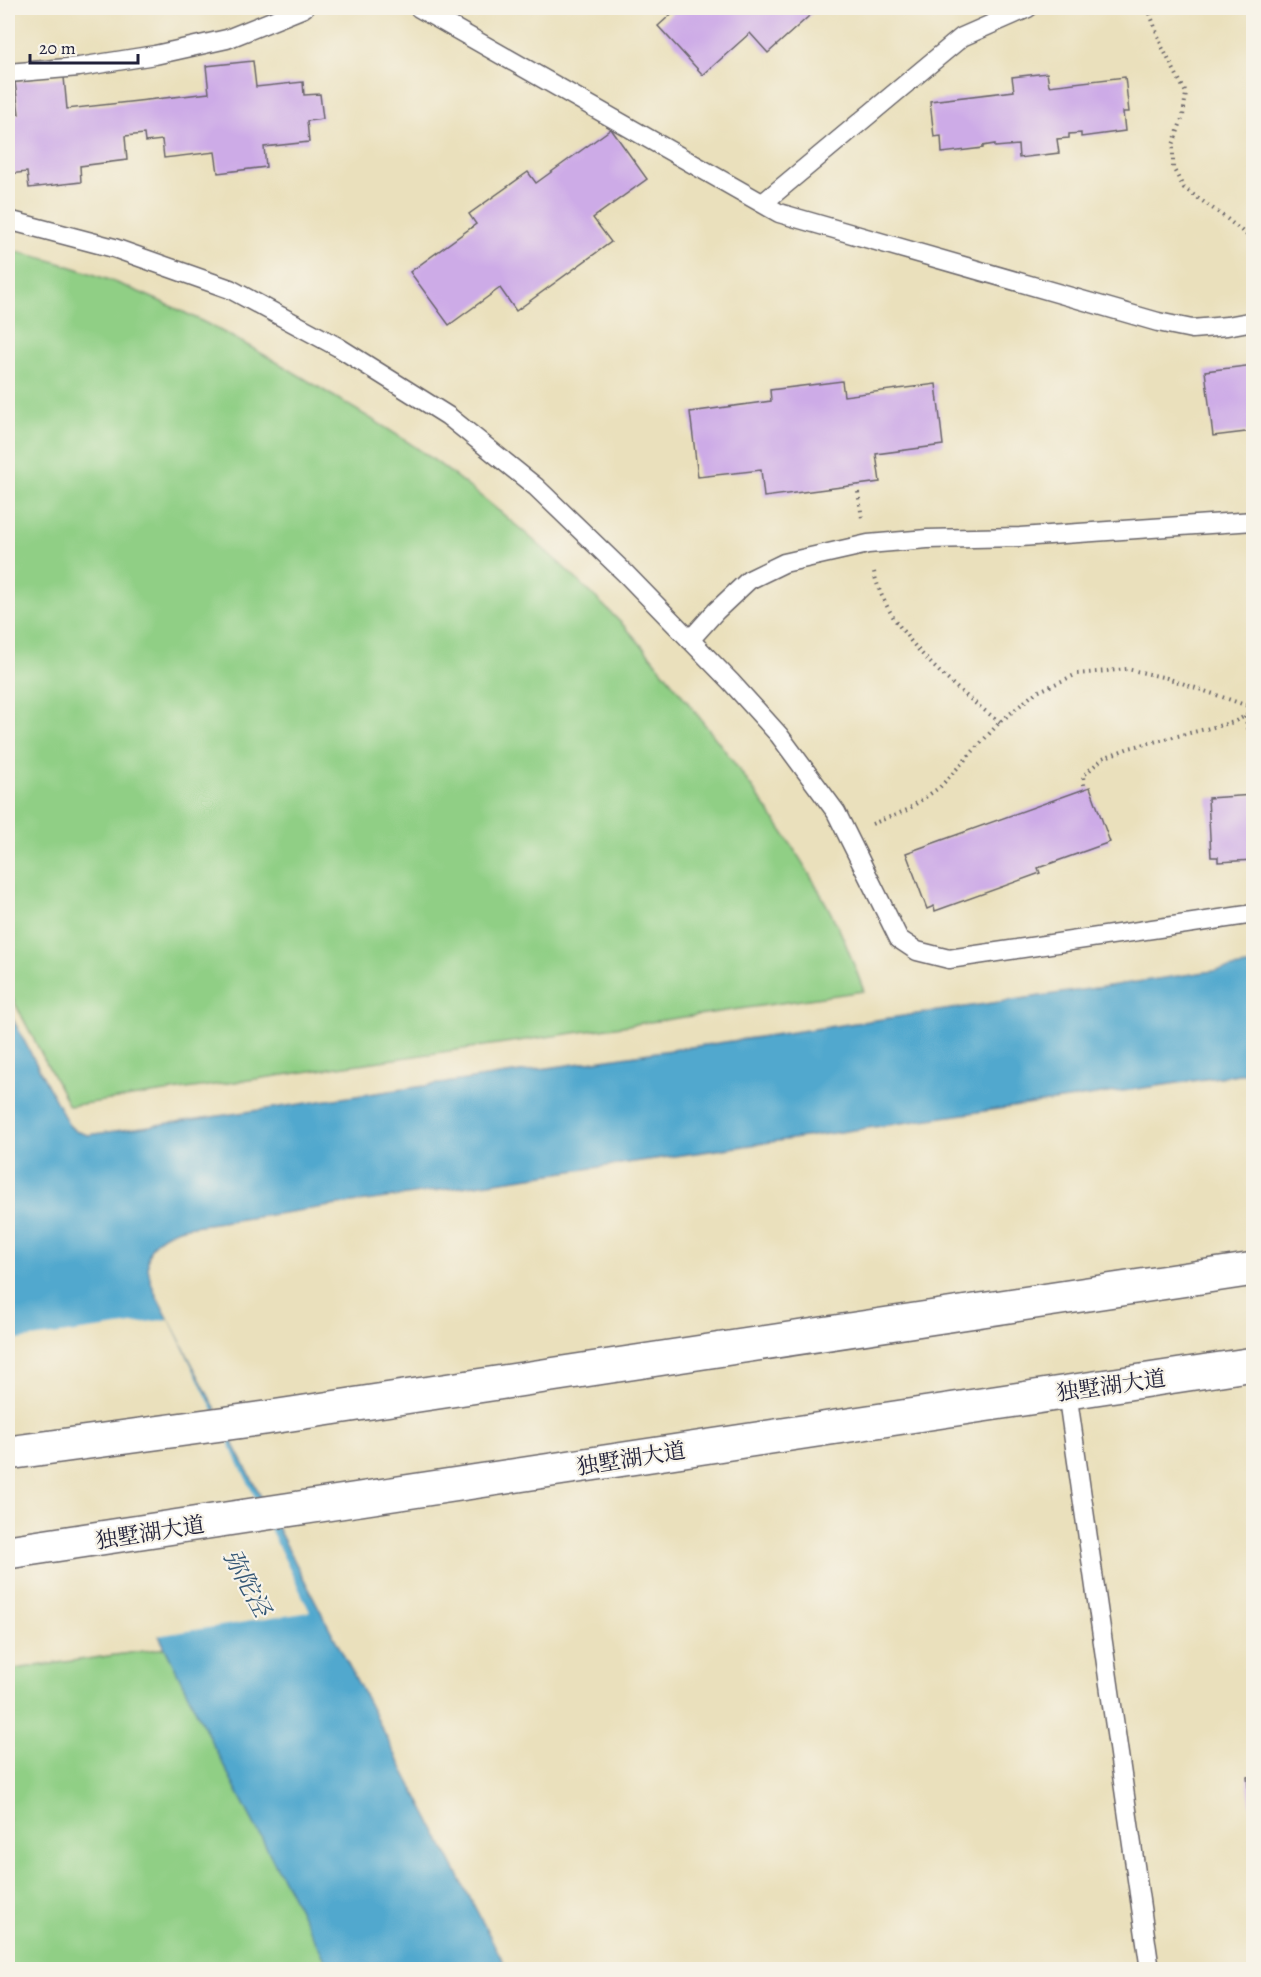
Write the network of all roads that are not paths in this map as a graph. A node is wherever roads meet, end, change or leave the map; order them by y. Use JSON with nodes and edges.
{"nodes":[{"id":1,"x":304,"y":8,"type":"edge"},
{"id":2,"x":419,"y":8,"type":"edge"},
{"id":3,"x":1028,"y":8,"type":"edge"},
{"id":4,"x":8,"y":73,"type":"edge"},
{"id":5,"x":763,"y":203,"type":"junction"},
{"id":6,"x":8,"y":220,"type":"edge"},
{"id":7,"x":1254,"y":321,"type":"edge"},
{"id":8,"x":1254,"y":521,"type":"edge"},
{"id":9,"x":690,"y":640,"type":"junction"},
{"id":10,"x":1254,"y":914,"type":"edge"},
{"id":11,"x":1254,"y":1269,"type":"edge"},
{"id":12,"x":1254,"y":1364,"type":"edge"},
{"id":13,"x":1067,"y":1392,"type":"junction"},
{"id":14,"x":8,"y":1453,"type":"edge"},
{"id":15,"x":8,"y":1552,"type":"edge"},
{"id":16,"x":1150,"y":1970,"type":"edge"}],
"edges":[{"from":1,"to":4,"type":"lane"},
{"from":2,"to":5,"type":"lane"},
{"from":3,"to":5,"type":"lane"},
{"from":5,"to":7,"type":"lane"},
{"from":6,"to":9,"type":"lane"},
{"from":8,"to":9,"type":"lane"},
{"from":9,"to":10,"type":"lane"},
{"from":11,"to":14,"type":"main road"},
{"from":12,"to":13,"type":"main road","name":"独墅湖大道"},
{"from":13,"to":15,"type":"main road","name":"独墅湖大道"},
{"from":13,"to":16,"type":"lane"}]}
